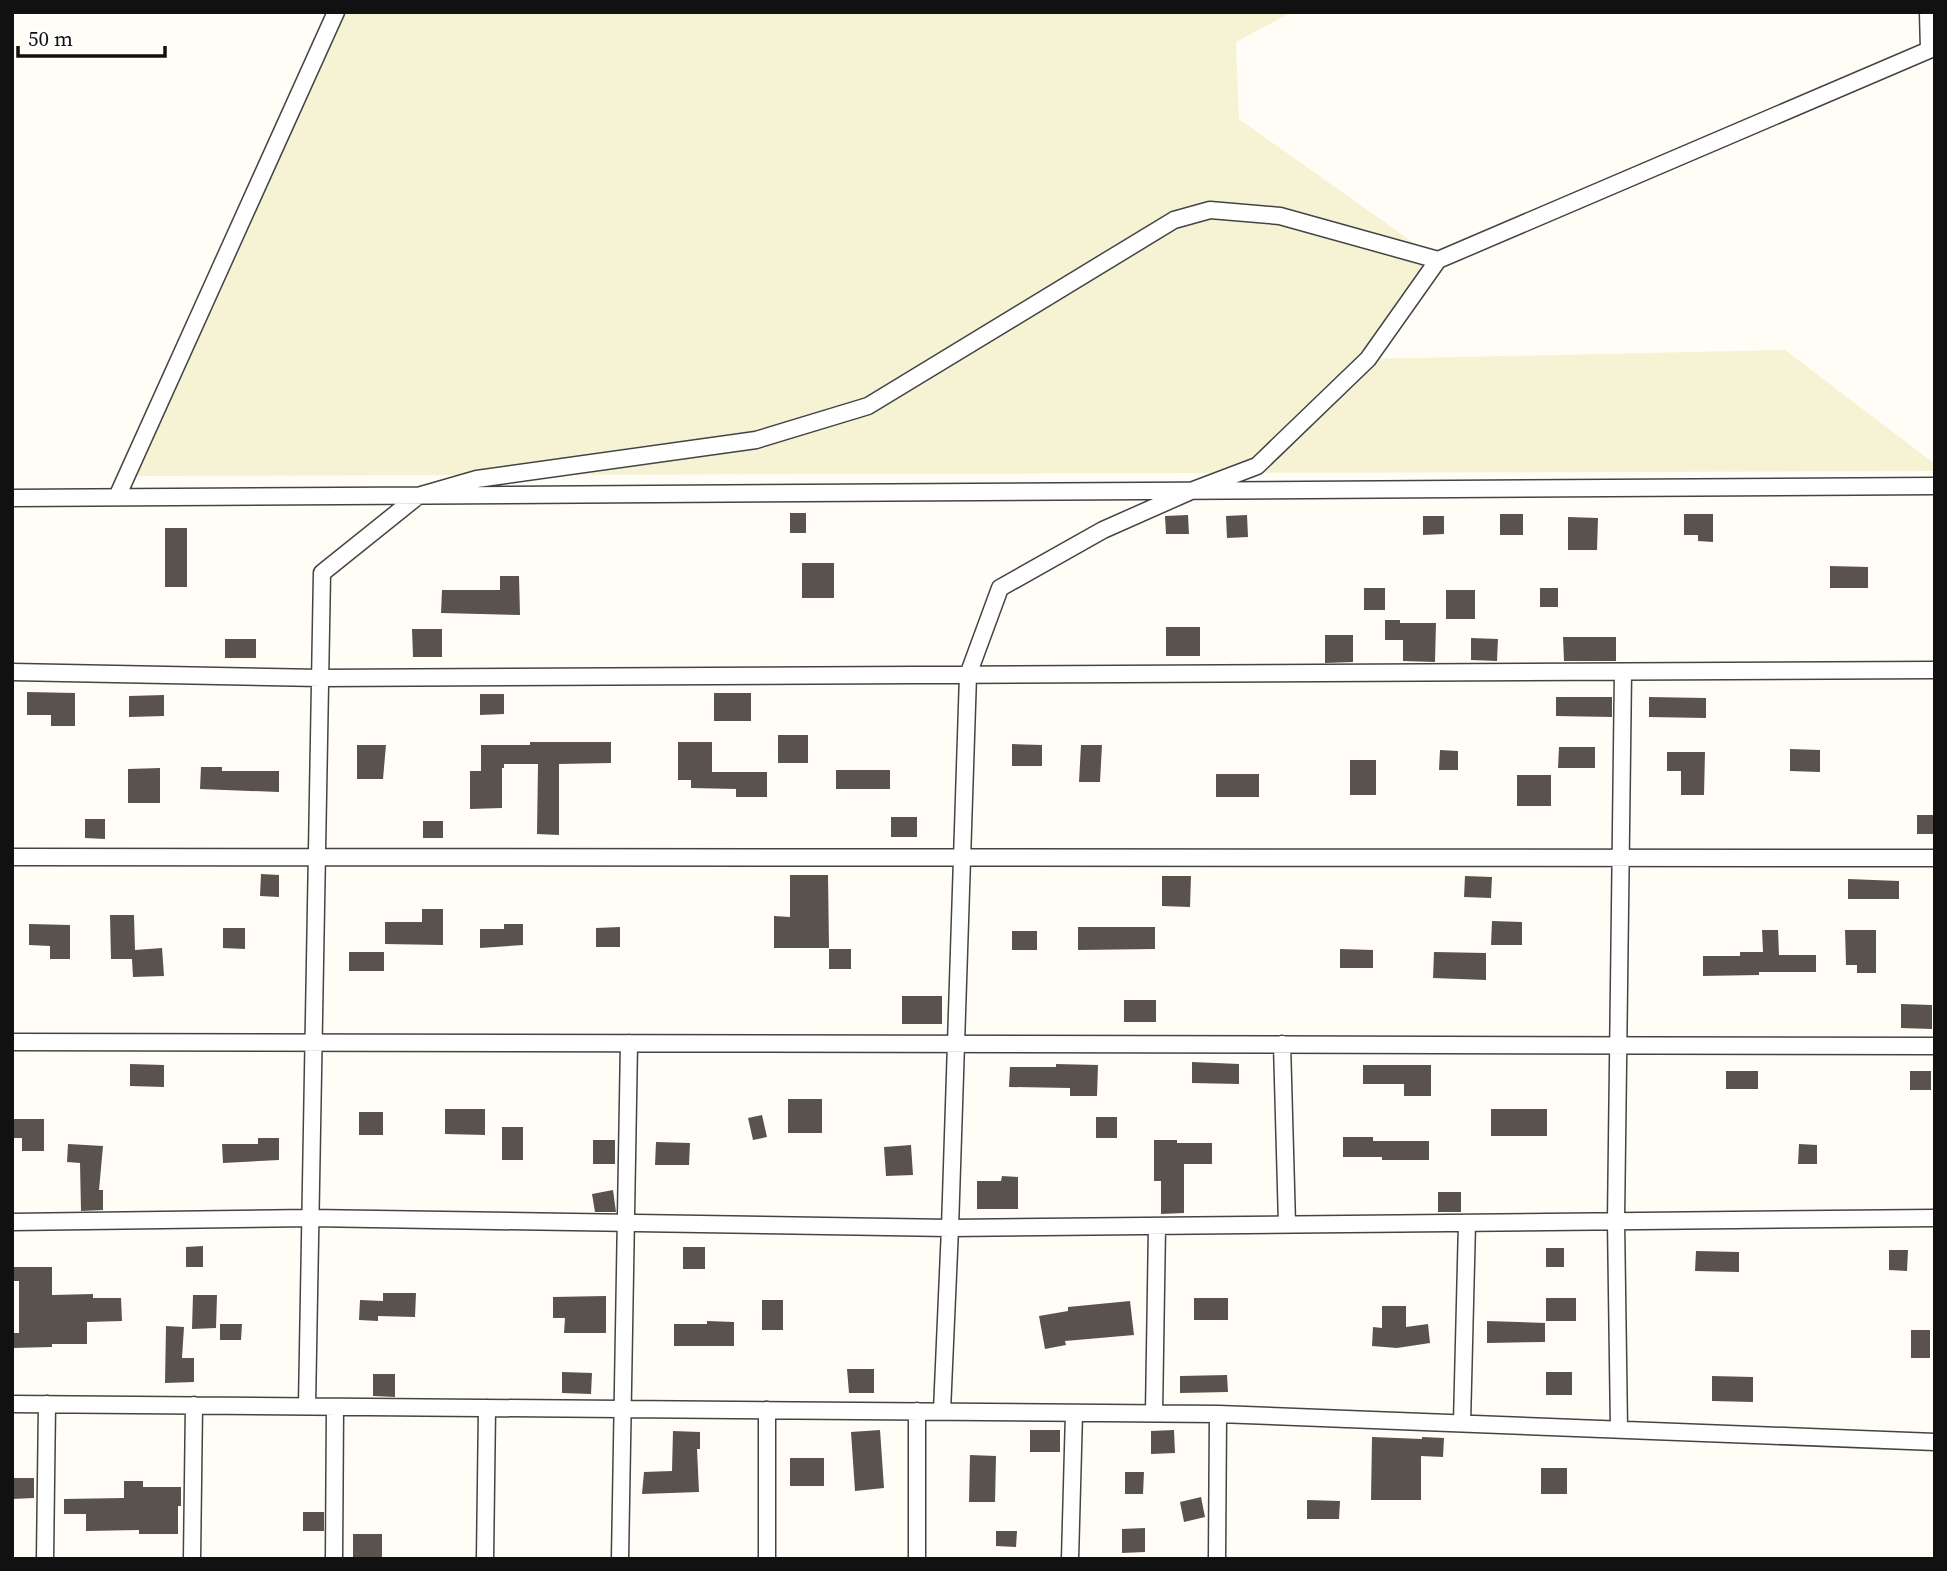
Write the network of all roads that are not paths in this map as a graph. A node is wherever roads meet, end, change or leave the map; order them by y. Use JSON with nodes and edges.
{"nodes":[{"id":1,"x":336,"y":12,"type":"edge"},
{"id":2,"x":1928,"y":12,"type":"edge"},
{"id":3,"x":1438,"y":260,"type":"junction"},
{"id":4,"x":1935,"y":486,"type":"edge"},
{"id":5,"x":1191,"y":491,"type":"junction"},
{"id":6,"x":418,"y":496,"type":"junction"},
{"id":7,"x":117,"y":497,"type":"junction"},
{"id":8,"x":12,"y":498,"type":"edge"},
{"id":9,"x":1935,"y":670,"type":"edge"},
{"id":10,"x":12,"y":671,"type":"edge"},
{"id":11,"x":1623,"y":672,"type":"junction"},
{"id":12,"x":968,"y":675,"type":"junction"},
{"id":13,"x":320,"y":678,"type":"junction"},
{"id":14,"x":12,"y":857,"type":"edge"},
{"id":15,"x":317,"y":857,"type":"junction"},
{"id":16,"x":962,"y":858,"type":"junction"},
{"id":17,"x":1621,"y":858,"type":"junction"},
{"id":18,"x":1935,"y":858,"type":"edge"},
{"id":19,"x":12,"y":1042,"type":"edge"},
{"id":20,"x":313,"y":1042,"type":"junction"},
{"id":21,"x":629,"y":1043,"type":"junction"},
{"id":22,"x":956,"y":1044,"type":"junction"},
{"id":23,"x":1282,"y":1044,"type":"junction"},
{"id":24,"x":1618,"y":1045,"type":"junction"},
{"id":25,"x":1935,"y":1046,"type":"edge"},
{"id":26,"x":310,"y":1218,"type":"junction"},
{"id":27,"x":1935,"y":1218,"type":"edge"},
{"id":28,"x":1616,"y":1221,"type":"junction"},
{"id":29,"x":12,"y":1222,"type":"edge"},
{"id":30,"x":626,"y":1223,"type":"junction"},
{"id":31,"x":1467,"y":1223,"type":"junction"},
{"id":32,"x":1287,"y":1224,"type":"junction"},
{"id":33,"x":1157,"y":1226,"type":"junction"},
{"id":34,"x":950,"y":1228,"type":"junction"},
{"id":35,"x":12,"y":1404,"type":"edge"},
{"id":36,"x":47,"y":1404,"type":"junction"},
{"id":37,"x":194,"y":1405,"type":"junction"},
{"id":38,"x":307,"y":1406,"type":"junction"},
{"id":39,"x":335,"y":1407,"type":"junction"},
{"id":40,"x":487,"y":1408,"type":"junction"},
{"id":41,"x":623,"y":1409,"type":"junction"},
{"id":42,"x":767,"y":1410,"type":"junction"},
{"id":43,"x":917,"y":1411,"type":"junction"},
{"id":44,"x":942,"y":1411,"type":"junction"},
{"id":45,"x":1074,"y":1413,"type":"junction"},
{"id":46,"x":1154,"y":1413,"type":"junction"},
{"id":47,"x":1218,"y":1413,"type":"junction"},
{"id":48,"x":1462,"y":1423,"type":"junction"},
{"id":49,"x":1619,"y":1429,"type":"junction"},
{"id":50,"x":1935,"y":1442,"type":"edge"},
{"id":51,"x":45,"y":1559,"type":"edge"},
{"id":52,"x":192,"y":1559,"type":"edge"},
{"id":53,"x":334,"y":1559,"type":"edge"},
{"id":54,"x":485,"y":1559,"type":"edge"},
{"id":55,"x":620,"y":1559,"type":"edge"},
{"id":56,"x":767,"y":1559,"type":"edge"},
{"id":57,"x":917,"y":1559,"type":"edge"},
{"id":58,"x":1070,"y":1559,"type":"edge"},
{"id":59,"x":1217,"y":1559,"type":"edge"}],
"edges":[{"from":1,"to":7,"type":"street"},
{"from":2,"to":3,"type":"street"},
{"from":3,"to":5,"type":"street"},
{"from":3,"to":6,"type":"street"},
{"from":4,"to":5,"type":"street"},
{"from":5,"to":6,"type":"street"},
{"from":5,"to":12,"type":"street"},
{"from":6,"to":7,"type":"street"},
{"from":6,"to":13,"type":"street"},
{"from":7,"to":8,"type":"street"},
{"from":9,"to":11,"type":"street"},
{"from":10,"to":13,"type":"street"},
{"from":11,"to":12,"type":"street"},
{"from":11,"to":17,"type":"street"},
{"from":12,"to":13,"type":"street"},
{"from":12,"to":16,"type":"street"},
{"from":13,"to":15,"type":"street"},
{"from":14,"to":15,"type":"street"},
{"from":15,"to":16,"type":"street"},
{"from":15,"to":20,"type":"street"},
{"from":16,"to":17,"type":"street"},
{"from":16,"to":22,"type":"street"},
{"from":17,"to":18,"type":"street"},
{"from":17,"to":24,"type":"street"},
{"from":19,"to":20,"type":"street"},
{"from":20,"to":21,"type":"street"},
{"from":20,"to":26,"type":"street"},
{"from":21,"to":22,"type":"street"},
{"from":21,"to":30,"type":"street"},
{"from":22,"to":23,"type":"street"},
{"from":22,"to":34,"type":"street"},
{"from":23,"to":24,"type":"street"},
{"from":23,"to":32,"type":"street"},
{"from":24,"to":25,"type":"street"},
{"from":24,"to":28,"type":"street"},
{"from":26,"to":29,"type":"street"},
{"from":26,"to":30,"type":"street"},
{"from":26,"to":38,"type":"street"},
{"from":27,"to":28,"type":"street"},
{"from":28,"to":31,"type":"street"},
{"from":28,"to":49,"type":"street"},
{"from":30,"to":34,"type":"street"},
{"from":30,"to":41,"type":"street"},
{"from":31,"to":32,"type":"street"},
{"from":31,"to":48,"type":"street"},
{"from":32,"to":33,"type":"street"},
{"from":33,"to":34,"type":"street"},
{"from":33,"to":46,"type":"street"},
{"from":34,"to":44,"type":"street"},
{"from":35,"to":36,"type":"street"},
{"from":36,"to":37,"type":"street"},
{"from":36,"to":51,"type":"street"},
{"from":37,"to":38,"type":"street"},
{"from":37,"to":52,"type":"street"},
{"from":38,"to":39,"type":"street"},
{"from":39,"to":40,"type":"street"},
{"from":39,"to":53,"type":"street"},
{"from":40,"to":41,"type":"street"},
{"from":40,"to":54,"type":"street"},
{"from":41,"to":42,"type":"street"},
{"from":41,"to":55,"type":"street"},
{"from":42,"to":43,"type":"street"},
{"from":42,"to":56,"type":"street"},
{"from":43,"to":44,"type":"street"},
{"from":43,"to":57,"type":"street"},
{"from":44,"to":45,"type":"street"},
{"from":45,"to":46,"type":"street"},
{"from":45,"to":58,"type":"street"},
{"from":46,"to":47,"type":"street"},
{"from":47,"to":48,"type":"street"},
{"from":47,"to":59,"type":"street"},
{"from":48,"to":49,"type":"street"},
{"from":49,"to":50,"type":"street"}]}
